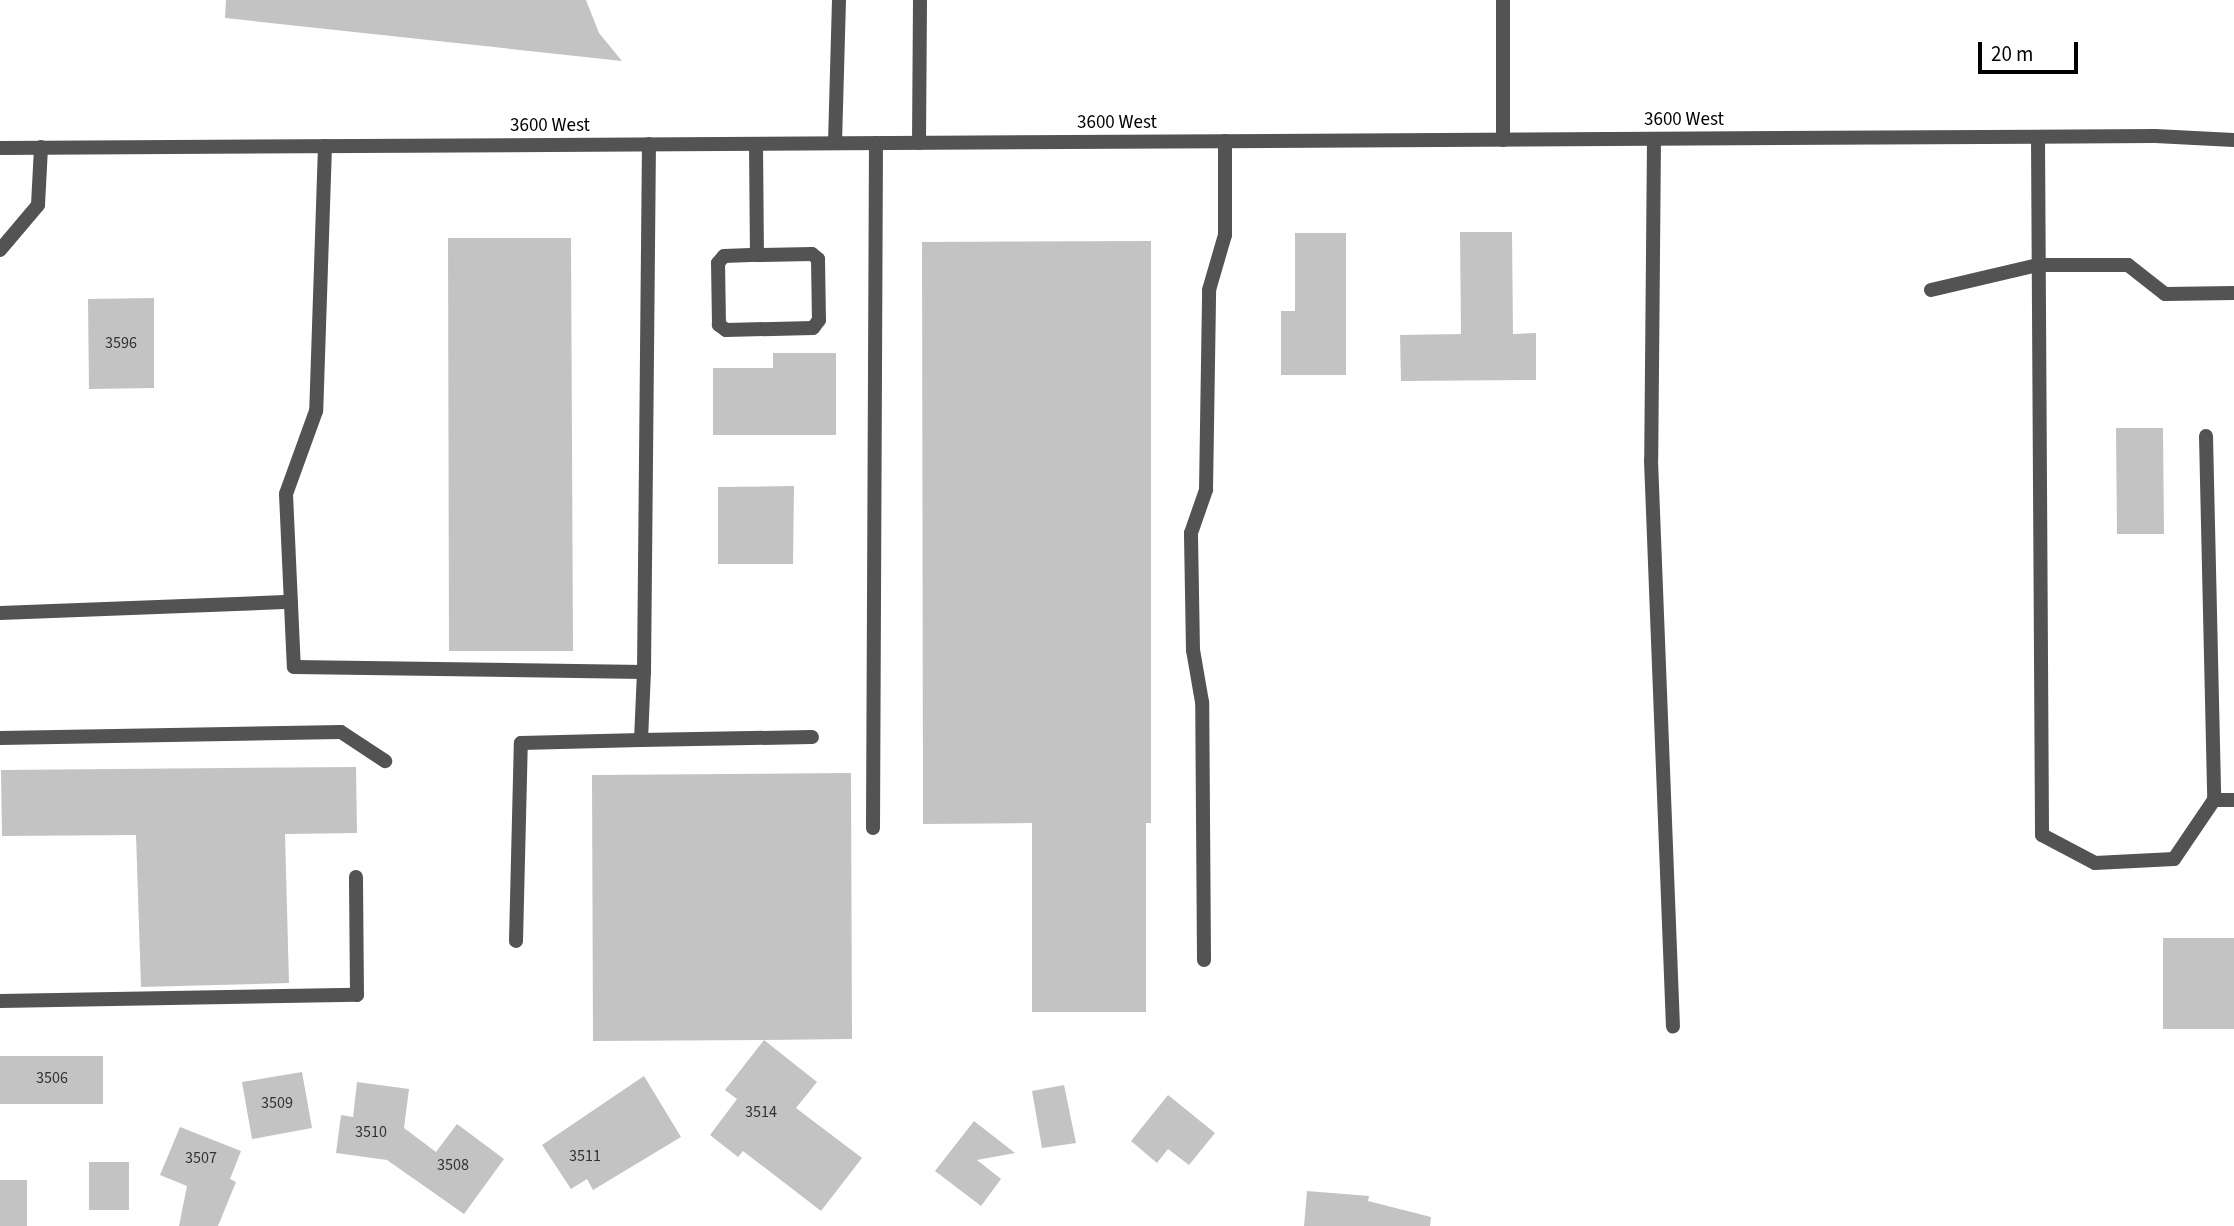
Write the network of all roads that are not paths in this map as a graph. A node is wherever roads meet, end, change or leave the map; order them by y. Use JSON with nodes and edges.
{"nodes":[{"id":1,"x":839,"y":0,"type":"edge"},
{"id":2,"x":920,"y":0,"type":"edge"},
{"id":3,"x":1503,"y":0,"type":"edge"},
{"id":4,"x":2038,"y":137,"type":"junction"},
{"id":5,"x":1654,"y":139,"type":"junction"},
{"id":6,"x":1503,"y":140,"type":"junction"},
{"id":7,"x":1225,"y":141,"type":"junction"},
{"id":8,"x":2234,"y":141,"type":"edge"},
{"id":9,"x":835,"y":143,"type":"junction"},
{"id":10,"x":876,"y":143,"type":"junction"},
{"id":11,"x":919,"y":143,"type":"junction"},
{"id":12,"x":649,"y":144,"type":"junction"},
{"id":13,"x":756,"y":144,"type":"junction"},
{"id":14,"x":325,"y":146,"type":"junction"},
{"id":15,"x":41,"y":147,"type":"junction"},
{"id":16,"x":0,"y":148,"type":"edge"},
{"id":17,"x":0,"y":250,"type":"edge"},
{"id":18,"x":757,"y":255,"type":"junction"},
{"id":19,"x":2038,"y":265,"type":"junction"},
{"id":20,"x":1931,"y":290,"type":"dead end"},
{"id":21,"x":2234,"y":293,"type":"edge"},
{"id":22,"x":2206,"y":436,"type":"dead end"},
{"id":23,"x":291,"y":602,"type":"junction"},
{"id":24,"x":0,"y":612,"type":"edge"},
{"id":25,"x":644,"y":672,"type":"junction"},
{"id":26,"x":812,"y":737,"type":"dead end"},
{"id":27,"x":0,"y":738,"type":"edge"},
{"id":28,"x":641,"y":740,"type":"junction"},
{"id":29,"x":385,"y":761,"type":"dead end"},
{"id":30,"x":2214,"y":800,"type":"junction"},
{"id":31,"x":2234,"y":800,"type":"edge"},
{"id":32,"x":873,"y":828,"type":"dead end"},
{"id":33,"x":356,"y":877,"type":"dead end"},
{"id":34,"x":516,"y":941,"type":"dead end"},
{"id":35,"x":1204,"y":960,"type":"dead end"},
{"id":36,"x":0,"y":1001,"type":"edge"},
{"id":37,"x":1673,"y":1027,"type":"dead end"}],
"edges":[{"from":1,"to":9,"type":"street"},
{"from":2,"to":11,"type":"street"},
{"from":3,"to":6,"type":"street"},
{"from":4,"to":5,"type":"street","name":"3600 West"},
{"from":4,"to":8,"type":"street","name":"3600 West"},
{"from":4,"to":19,"type":"street"},
{"from":5,"to":6,"type":"street","name":"3600 West"},
{"from":5,"to":37,"type":"street"},
{"from":6,"to":7,"type":"street","name":"3600 West"},
{"from":7,"to":11,"type":"street","name":"3600 West"},
{"from":7,"to":35,"type":"street"},
{"from":9,"to":10,"type":"street","name":"3600 West"},
{"from":9,"to":13,"type":"street","name":"3600 West"},
{"from":10,"to":11,"type":"street","name":"3600 West"},
{"from":10,"to":32,"type":"street"},
{"from":12,"to":13,"type":"street","name":"3600 West"},
{"from":12,"to":14,"type":"street","name":"3600 West"},
{"from":12,"to":25,"type":"street"},
{"from":13,"to":18,"type":"street"},
{"from":14,"to":15,"type":"street","name":"3600 West"},
{"from":14,"to":23,"type":"street"},
{"from":15,"to":16,"type":"street","name":"3600 West"},
{"from":15,"to":17,"type":"street"},
{"from":18,"to":18,"type":"street"},
{"from":19,"to":20,"type":"street"},
{"from":19,"to":21,"type":"street"},
{"from":19,"to":30,"type":"street"},
{"from":22,"to":30,"type":"street"},
{"from":23,"to":24,"type":"street"},
{"from":23,"to":25,"type":"street"},
{"from":25,"to":28,"type":"street"},
{"from":26,"to":28,"type":"street"},
{"from":27,"to":29,"type":"street"},
{"from":28,"to":34,"type":"street"},
{"from":30,"to":31,"type":"street"},
{"from":33,"to":36,"type":"street"}]}
